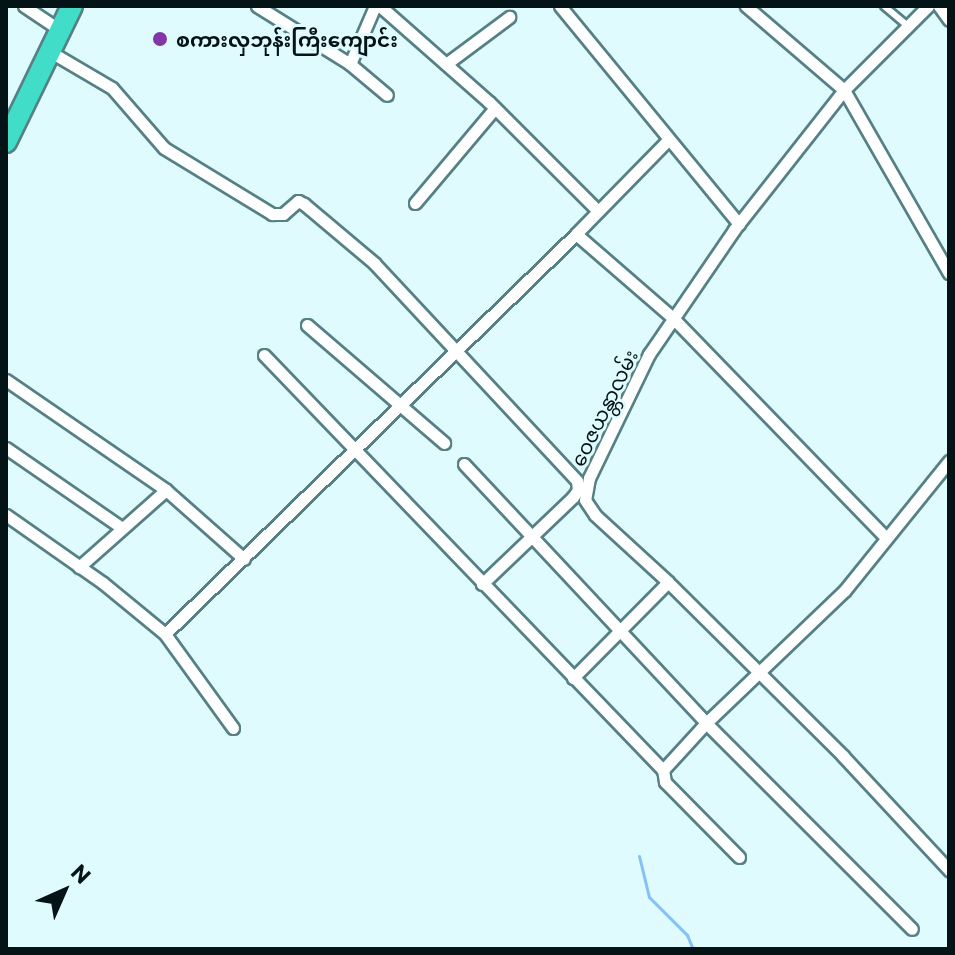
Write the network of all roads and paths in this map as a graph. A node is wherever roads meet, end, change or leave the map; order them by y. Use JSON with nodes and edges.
{"nodes":[{"id":1,"x":24,"y":6,"type":"edge"},
{"id":2,"x":72,"y":6,"type":"edge"},
{"id":3,"x":257,"y":6,"type":"edge"},
{"id":4,"x":377,"y":6,"type":"edge"},
{"id":5,"x":560,"y":6,"type":"edge"},
{"id":6,"x":746,"y":6,"type":"edge"},
{"id":7,"x":884,"y":6,"type":"edge"},
{"id":8,"x":928,"y":6,"type":"edge"},
{"id":9,"x":939,"y":6,"type":"edge"},
{"id":10,"x":509,"y":17,"type":"dead end"},
{"id":11,"x":949,"y":20,"type":"edge"},
{"id":12,"x":908,"y":26,"type":"junction"},
{"id":13,"x":60,"y":30,"type":"junction"},
{"id":14,"x":49,"y":51,"type":"junction"},
{"id":15,"x":350,"y":64,"type":"junction"},
{"id":16,"x":446,"y":64,"type":"junction"},
{"id":17,"x":844,"y":90,"type":"junction"},
{"id":18,"x":387,"y":95,"type":"dead end"},
{"id":19,"x":495,"y":108,"type":"junction"},
{"id":20,"x":667,"y":141,"type":"junction"},
{"id":21,"x":6,"y":142,"type":"edge"},
{"id":22,"x":415,"y":203,"type":"dead end"},
{"id":23,"x":598,"y":211,"type":"junction"},
{"id":24,"x":739,"y":224,"type":"junction"},
{"id":25,"x":576,"y":234,"type":"junction"},
{"id":26,"x":949,"y":273,"type":"edge"},
{"id":27,"x":674,"y":319,"type":"junction"},
{"id":28,"x":307,"y":325,"type":"dead end"},
{"id":29,"x":453,"y":351,"type":"junction"},
{"id":30,"x":264,"y":355,"type":"dead end"},
{"id":31,"x":6,"y":380,"type":"edge"},
{"id":32,"x":400,"y":405,"type":"junction"},
{"id":33,"x":444,"y":443,"type":"dead end"},
{"id":34,"x":6,"y":449,"type":"edge"},
{"id":35,"x":357,"y":450,"type":"junction"},
{"id":36,"x":949,"y":461,"type":"edge"},
{"id":37,"x":464,"y":464,"type":"dead end"},
{"id":38,"x":166,"y":490,"type":"junction"},
{"id":39,"x":6,"y":515,"type":"edge"},
{"id":40,"x":122,"y":528,"type":"junction"},
{"id":41,"x":528,"y":537,"type":"junction"},
{"id":42,"x":886,"y":538,"type":"junction"},
{"id":43,"x":244,"y":559,"type":"junction"},
{"id":44,"x":79,"y":567,"type":"junction"},
{"id":45,"x":668,"y":582,"type":"junction"},
{"id":46,"x":482,"y":584,"type":"junction"},
{"id":47,"x":621,"y":633,"type":"junction"},
{"id":48,"x":165,"y":634,"type":"junction"},
{"id":49,"x":761,"y":673,"type":"junction"},
{"id":50,"x":573,"y":678,"type":"junction"},
{"id":51,"x":706,"y":723,"type":"junction"},
{"id":52,"x":233,"y":728,"type":"dead end"},
{"id":53,"x":663,"y":770,"type":"junction"},
{"id":54,"x":739,"y":857,"type":"dead end"},
{"id":55,"x":949,"y":870,"type":"edge"},
{"id":56,"x":912,"y":929,"type":"dead end"}],
"edges":[{"from":1,"to":13,"type":"street"},
{"from":2,"to":13,"type":"highway"},
{"from":3,"to":15,"type":"street"},
{"from":4,"to":15,"type":"street"},
{"from":4,"to":16,"type":"street"},
{"from":5,"to":20,"type":"street"},
{"from":6,"to":17,"type":"street"},
{"from":7,"to":12,"type":"lane"},
{"from":8,"to":12,"type":"street","name":"ဝေဇယန္တာလမ်း"},
{"from":9,"to":11,"type":"street"},
{"from":10,"to":16,"type":"street"},
{"from":12,"to":17,"type":"street","name":"ဝေဇယန္တာလမ်း"},
{"from":13,"to":14,"type":"highway"},
{"from":14,"to":21,"type":"highway"},
{"from":14,"to":29,"type":"street"},
{"from":15,"to":18,"type":"street"},
{"from":16,"to":19,"type":"street"},
{"from":17,"to":24,"type":"street","name":"ဝေဇယန္တာလမ်း"},
{"from":17,"to":26,"type":"street"},
{"from":19,"to":22,"type":"street"},
{"from":19,"to":23,"type":"street"},
{"from":20,"to":23,"type":"street"},
{"from":20,"to":24,"type":"street"},
{"from":23,"to":25,"type":"street"},
{"from":24,"to":27,"type":"street","name":"ဝေဇယန္တာလမ်း"},
{"from":25,"to":27,"type":"street"},
{"from":25,"to":29,"type":"street"},
{"from":27,"to":42,"type":"street"},
{"from":27,"to":45,"type":"street","name":"ဝေဇယန္တာလမ်း"},
{"from":28,"to":32,"type":"street"},
{"from":29,"to":32,"type":"street"},
{"from":29,"to":41,"type":"street"},
{"from":30,"to":35,"type":"street"},
{"from":31,"to":38,"type":"street"},
{"from":32,"to":33,"type":"street"},
{"from":32,"to":35,"type":"street"},
{"from":34,"to":40,"type":"street"},
{"from":35,"to":43,"type":"street"},
{"from":35,"to":46,"type":"street"},
{"from":36,"to":42,"type":"street"},
{"from":37,"to":41,"type":"street"},
{"from":38,"to":40,"type":"street"},
{"from":38,"to":43,"type":"street"},
{"from":39,"to":44,"type":"street"},
{"from":40,"to":44,"type":"street"},
{"from":41,"to":46,"type":"street"},
{"from":41,"to":47,"type":"street"},
{"from":42,"to":49,"type":"street"},
{"from":43,"to":48,"type":"street"},
{"from":44,"to":48,"type":"street"},
{"from":45,"to":47,"type":"street"},
{"from":45,"to":49,"type":"street","name":"ဝေဇယန္တာလမ်း"},
{"from":46,"to":50,"type":"street"},
{"from":47,"to":50,"type":"street"},
{"from":47,"to":51,"type":"street"},
{"from":48,"to":52,"type":"street"},
{"from":49,"to":51,"type":"street"},
{"from":49,"to":55,"type":"street","name":"ဝေဇယန္တာလမ်း"},
{"from":50,"to":53,"type":"street"},
{"from":51,"to":53,"type":"street"},
{"from":51,"to":56,"type":"street"},
{"from":53,"to":54,"type":"street"}]}
